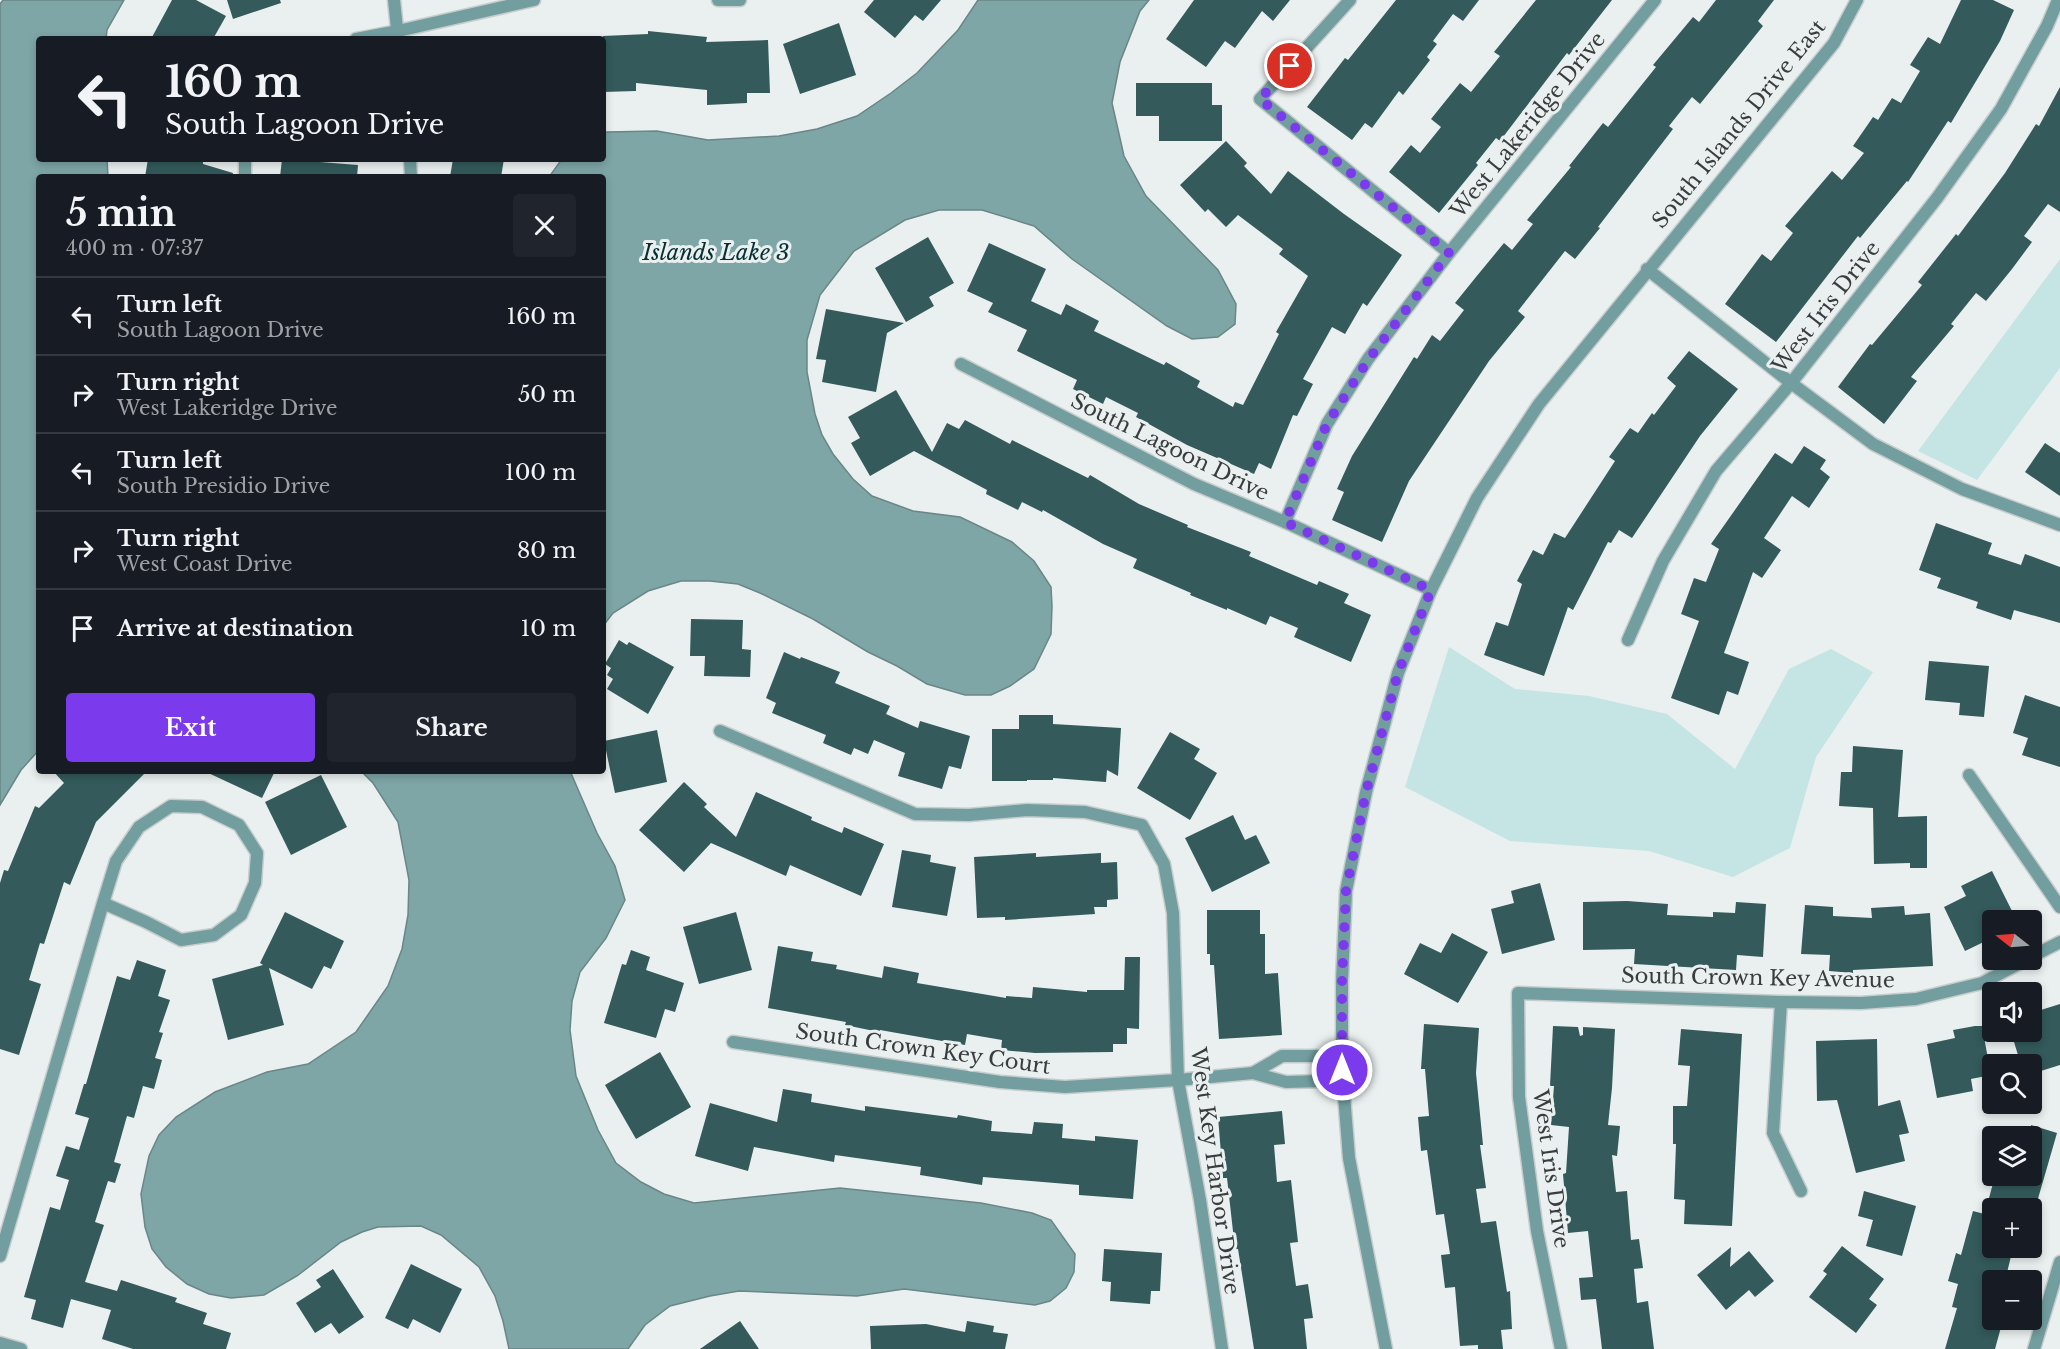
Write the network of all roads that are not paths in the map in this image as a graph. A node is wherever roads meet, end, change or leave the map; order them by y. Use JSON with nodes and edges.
{"nodes":[{"id":1,"x":394,"y":0,"type":"edge"},
{"id":2,"x":534,"y":0,"type":"edge"},
{"id":3,"x":718,"y":0,"type":"edge"},
{"id":4,"x":740,"y":0,"type":"edge"},
{"id":5,"x":1350,"y":0,"type":"edge"},
{"id":6,"x":1655,"y":0,"type":"edge"},
{"id":7,"x":1857,"y":0,"type":"edge"},
{"id":8,"x":2058,"y":0,"type":"edge"},
{"id":9,"x":398,"y":35,"type":"edge"},
{"id":10,"x":1449,"y":253,"type":"junction"},
{"id":11,"x":1647,"y":269,"type":"junction"},
{"id":12,"x":961,"y":364,"type":"dead end"},
{"id":13,"x":1791,"y":383,"type":"junction"},
{"id":14,"x":1285,"y":522,"type":"junction"},
{"id":15,"x":2060,"y":525,"type":"edge"},
{"id":16,"x":1431,"y":590,"type":"junction"},
{"id":17,"x":1628,"y":640,"type":"dead end"},
{"id":18,"x":720,"y":731,"type":"dead end"},
{"id":19,"x":1969,"y":775,"type":"dead end"},
{"id":20,"x":103,"y":903,"type":"junction"},
{"id":21,"x":2060,"y":907,"type":"edge"},
{"id":22,"x":2060,"y":942,"type":"edge"},
{"id":23,"x":2042,"y":951,"type":"edge"},
{"id":24,"x":2007,"y":970,"type":"edge"},
{"id":25,"x":1518,"y":993,"type":"joint"},
{"id":26,"x":1781,"y":1002,"type":"junction"},
{"id":27,"x":733,"y":1042,"type":"dead end"},
{"id":28,"x":1342,"y":1070,"type":"junction"},
{"id":29,"x":1253,"y":1073,"type":"junction"},
{"id":30,"x":1178,"y":1080,"type":"junction"},
{"id":31,"x":1801,"y":1191,"type":"dead end"},
{"id":32,"x":0,"y":1256,"type":"edge"},
{"id":33,"x":2060,"y":1262,"type":"edge"},
{"id":34,"x":0,"y":1343,"type":"edge"},
{"id":35,"x":21,"y":1349,"type":"edge"},
{"id":36,"x":1222,"y":1349,"type":"edge"},
{"id":37,"x":1386,"y":1349,"type":"edge"},
{"id":38,"x":1561,"y":1349,"type":"edge"},
{"id":39,"x":2034,"y":1349,"type":"edge"}],
"edges":[{"from":1,"to":9,"type":"street"},
{"from":2,"to":9,"type":"street"},
{"from":3,"to":4,"type":"street"},
{"from":5,"to":10,"type":"street"},
{"from":6,"to":10,"type":"street","name":"West Lakeridge Drive"},
{"from":7,"to":11,"type":"street","name":"South Islands Drive East"},
{"from":8,"to":13,"type":"street","name":"West Iris Drive"},
{"from":10,"to":14,"type":"street","name":"West Lakeridge Drive"},
{"from":11,"to":13,"type":"street"},
{"from":11,"to":16,"type":"street","name":"South Islands Drive East"},
{"from":12,"to":14,"type":"street","name":"South Lagoon Drive"},
{"from":13,"to":15,"type":"street"},
{"from":13,"to":17,"type":"street","name":"West Iris Drive"},
{"from":14,"to":16,"type":"street","name":"South Lagoon Drive"},
{"from":16,"to":28,"type":"street","name":"South Islands Drive East"},
{"from":18,"to":30,"type":"street","name":"West Key Harbor Drive"},
{"from":19,"to":21,"type":"street"},
{"from":20,"to":20,"type":"street"},
{"from":20,"to":32,"type":"street"},
{"from":22,"to":23,"type":"street"},
{"from":24,"to":26,"type":"street","name":"South Crown Key Avenue"},
{"from":25,"to":26,"type":"street","name":"South Crown Key Avenue"},
{"from":25,"to":38,"type":"street","name":"West Iris Drive"},
{"from":26,"to":31,"type":"street"},
{"from":27,"to":30,"type":"street","name":"South Crown Key Court"},
{"from":28,"to":29,"type":"street","name":"South Crown Key Court"},
{"from":28,"to":29,"type":"street","name":"South Crown Key Court"},
{"from":28,"to":37,"type":"street","name":"South Islands Drive East"},
{"from":29,"to":30,"type":"street","name":"South Crown Key Court"},
{"from":30,"to":36,"type":"street","name":"West Key Harbor Drive"},
{"from":33,"to":39,"type":"street"},
{"from":34,"to":35,"type":"street"}]}
